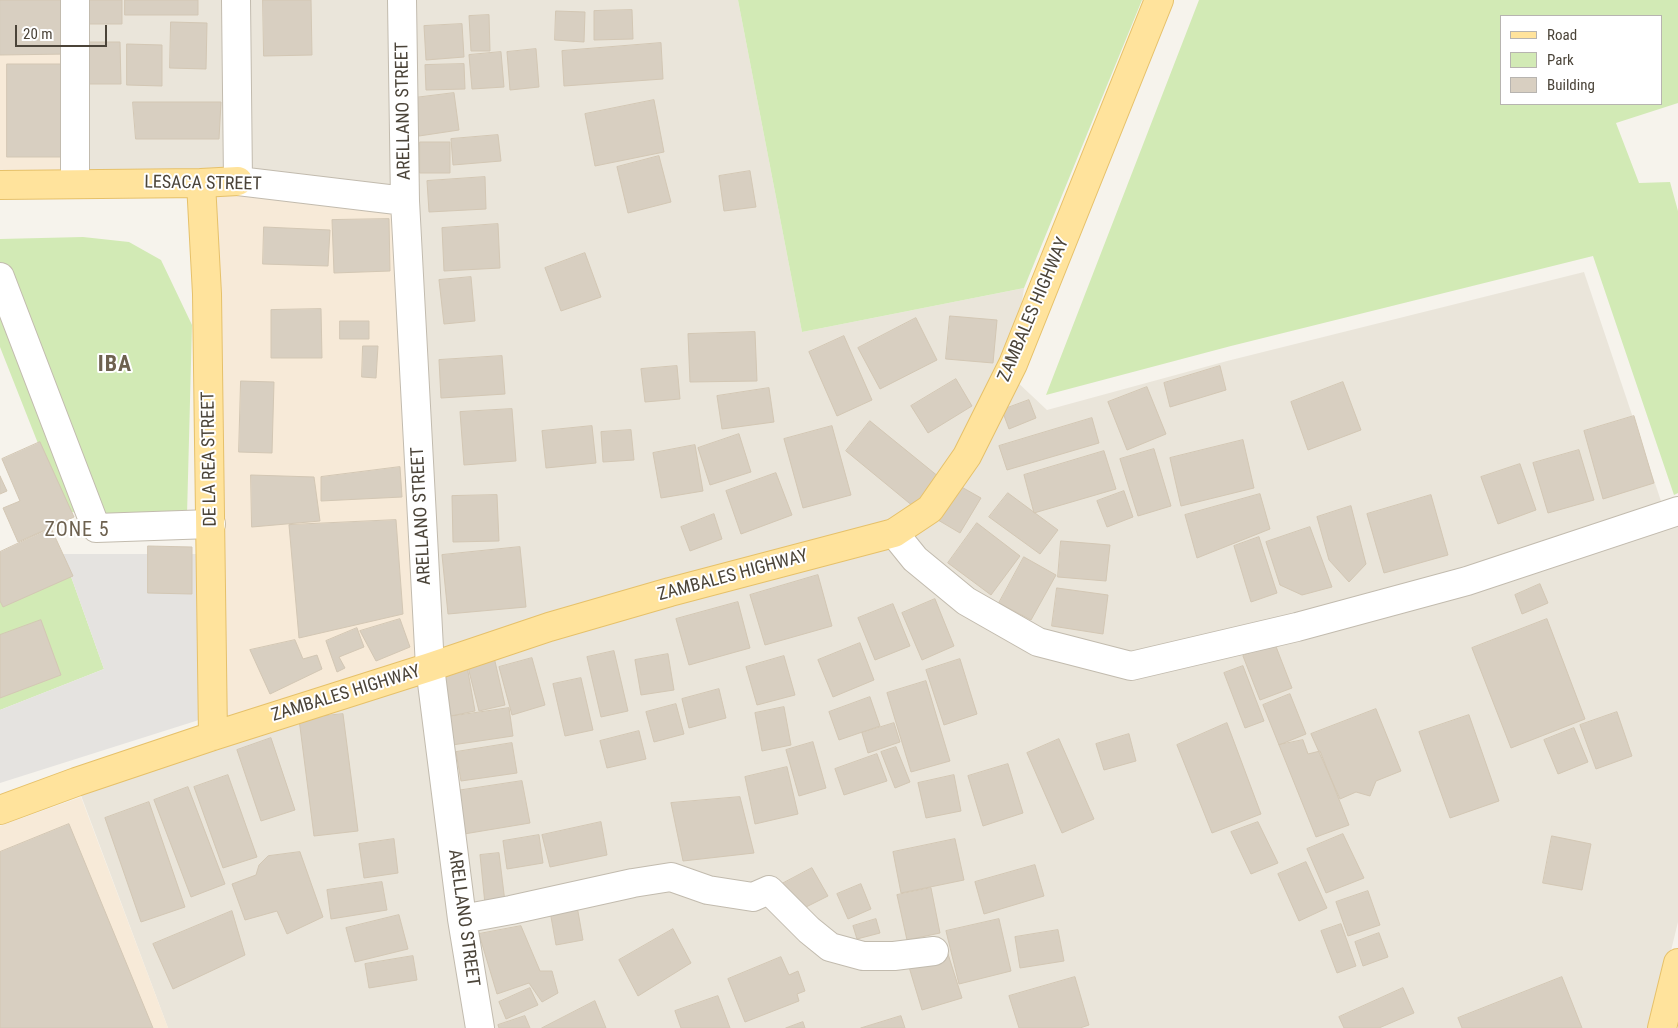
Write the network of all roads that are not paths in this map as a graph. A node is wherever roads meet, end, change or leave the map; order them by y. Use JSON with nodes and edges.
{"nodes":[{"id":1,"x":74,"y":0,"type":"edge"},
{"id":2,"x":236,"y":0,"type":"edge"},
{"id":3,"x":402,"y":0,"type":"edge"},
{"id":4,"x":1159,"y":0,"type":"edge"},
{"id":5,"x":238,"y":181,"type":"junction"},
{"id":6,"x":201,"y":183,"type":"junction"},
{"id":7,"x":75,"y":184,"type":"junction"},
{"id":8,"x":0,"y":185,"type":"edge"},
{"id":9,"x":405,"y":201,"type":"junction"},
{"id":10,"x":0,"y":277,"type":"edge"},
{"id":11,"x":1678,"y":511,"type":"edge"},
{"id":12,"x":211,"y":524,"type":"junction"},
{"id":13,"x":894,"y":533,"type":"junction"},
{"id":14,"x":430,"y":667,"type":"junction"},
{"id":15,"x":213,"y":736,"type":"junction"},
{"id":16,"x":0,"y":810,"type":"edge"},
{"id":17,"x":462,"y":919,"type":"junction"},
{"id":18,"x":934,"y":951,"type":"dead end"},
{"id":19,"x":1678,"y":963,"type":"edge"},
{"id":20,"x":480,"y":1028,"type":"edge"},
{"id":21,"x":1662,"y":1028,"type":"edge"}],
"edges":[{"from":1,"to":7,"type":"street"},
{"from":2,"to":5,"type":"street"},
{"from":3,"to":9,"type":"street","name":"ARELLANO STREET"},
{"from":4,"to":13,"type":"main road","name":"ZAMBALES HIGHWAY"},
{"from":5,"to":6,"type":"main road","name":"LESACA STREET"},
{"from":5,"to":9,"type":"street","name":"LESACA STREET"},
{"from":6,"to":7,"type":"main road","name":"LESACA STREET"},
{"from":6,"to":12,"type":"main road","name":"DE LA REA STREET"},
{"from":7,"to":8,"type":"main road","name":"LESACA STREET"},
{"from":9,"to":14,"type":"street","name":"ARELLANO STREET"},
{"from":10,"to":12,"type":"street"},
{"from":11,"to":13,"type":"street"},
{"from":12,"to":15,"type":"main road","name":"DE LA REA STREET"},
{"from":13,"to":14,"type":"main road","name":"ZAMBALES HIGHWAY"},
{"from":14,"to":15,"type":"main road","name":"ZAMBALES HIGHWAY"},
{"from":14,"to":17,"type":"street","name":"ARELLANO STREET"},
{"from":15,"to":16,"type":"main road","name":"ZAMBALES HIGHWAY"},
{"from":17,"to":18,"type":"street"},
{"from":17,"to":20,"type":"street","name":"ARELLANO STREET"},
{"from":19,"to":21,"type":"main road"}]}
